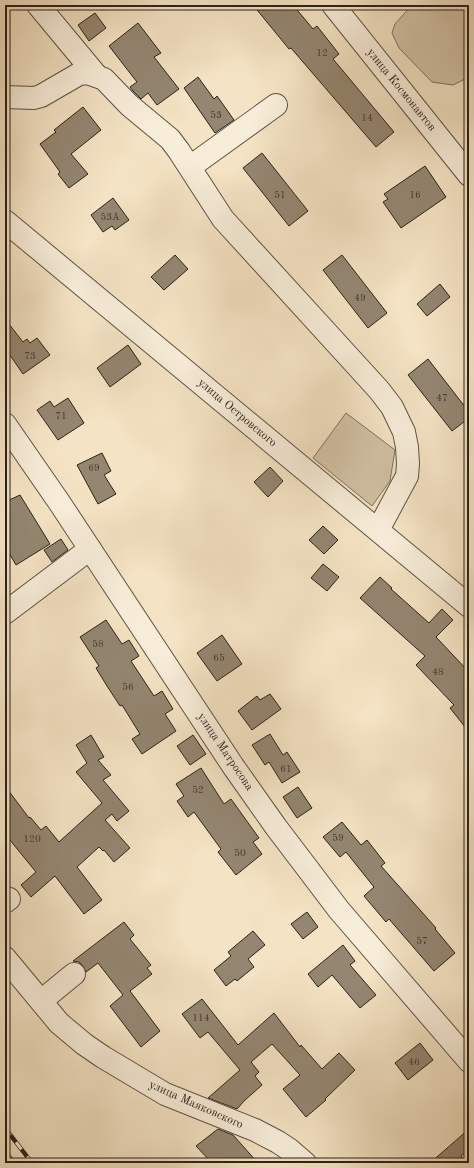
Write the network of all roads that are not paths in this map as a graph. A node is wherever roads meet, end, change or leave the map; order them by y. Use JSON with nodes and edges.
{"nodes":[{"id":1,"x":38,"y":5,"type":"edge"},
{"id":2,"x":333,"y":5,"type":"edge"},
{"id":3,"x":96,"y":75,"type":"junction"},
{"id":4,"x":5,"y":97,"type":"edge"},
{"id":5,"x":276,"y":105,"type":"dead end"},
{"id":6,"x":190,"y":167,"type":"junction"},
{"id":7,"x":469,"y":175,"type":"edge"},
{"id":8,"x":5,"y":221,"type":"edge"},
{"id":9,"x":5,"y":424,"type":"edge"},
{"id":10,"x":378,"y":530,"type":"junction"},
{"id":11,"x":90,"y":550,"type":"junction"},
{"id":12,"x":469,"y":606,"type":"edge"},
{"id":13,"x":5,"y":613,"type":"edge"},
{"id":14,"x":5,"y":958,"type":"edge"},
{"id":15,"x":74,"y":974,"type":"dead end"},
{"id":16,"x":41,"y":1001,"type":"junction"},
{"id":17,"x":469,"y":1061,"type":"edge"},
{"id":18,"x":305,"y":1163,"type":"edge"}],
"edges":[{"from":1,"to":3,"type":"street"},
{"from":2,"to":7,"type":"street","name":"улица Космонавтов"},
{"from":3,"to":4,"type":"street"},
{"from":3,"to":6,"type":"street"},
{"from":5,"to":6,"type":"street"},
{"from":6,"to":10,"type":"street"},
{"from":8,"to":10,"type":"street","name":"улица Островского"},
{"from":9,"to":11,"type":"street","name":"улица Матросова"},
{"from":10,"to":12,"type":"street","name":"улица Островского"},
{"from":11,"to":13,"type":"street"},
{"from":11,"to":17,"type":"street","name":"улица Матросова"},
{"from":14,"to":16,"type":"street","name":"улица Маяковского"},
{"from":15,"to":16,"type":"street"},
{"from":16,"to":18,"type":"street","name":"улица Маяковского"}]}
